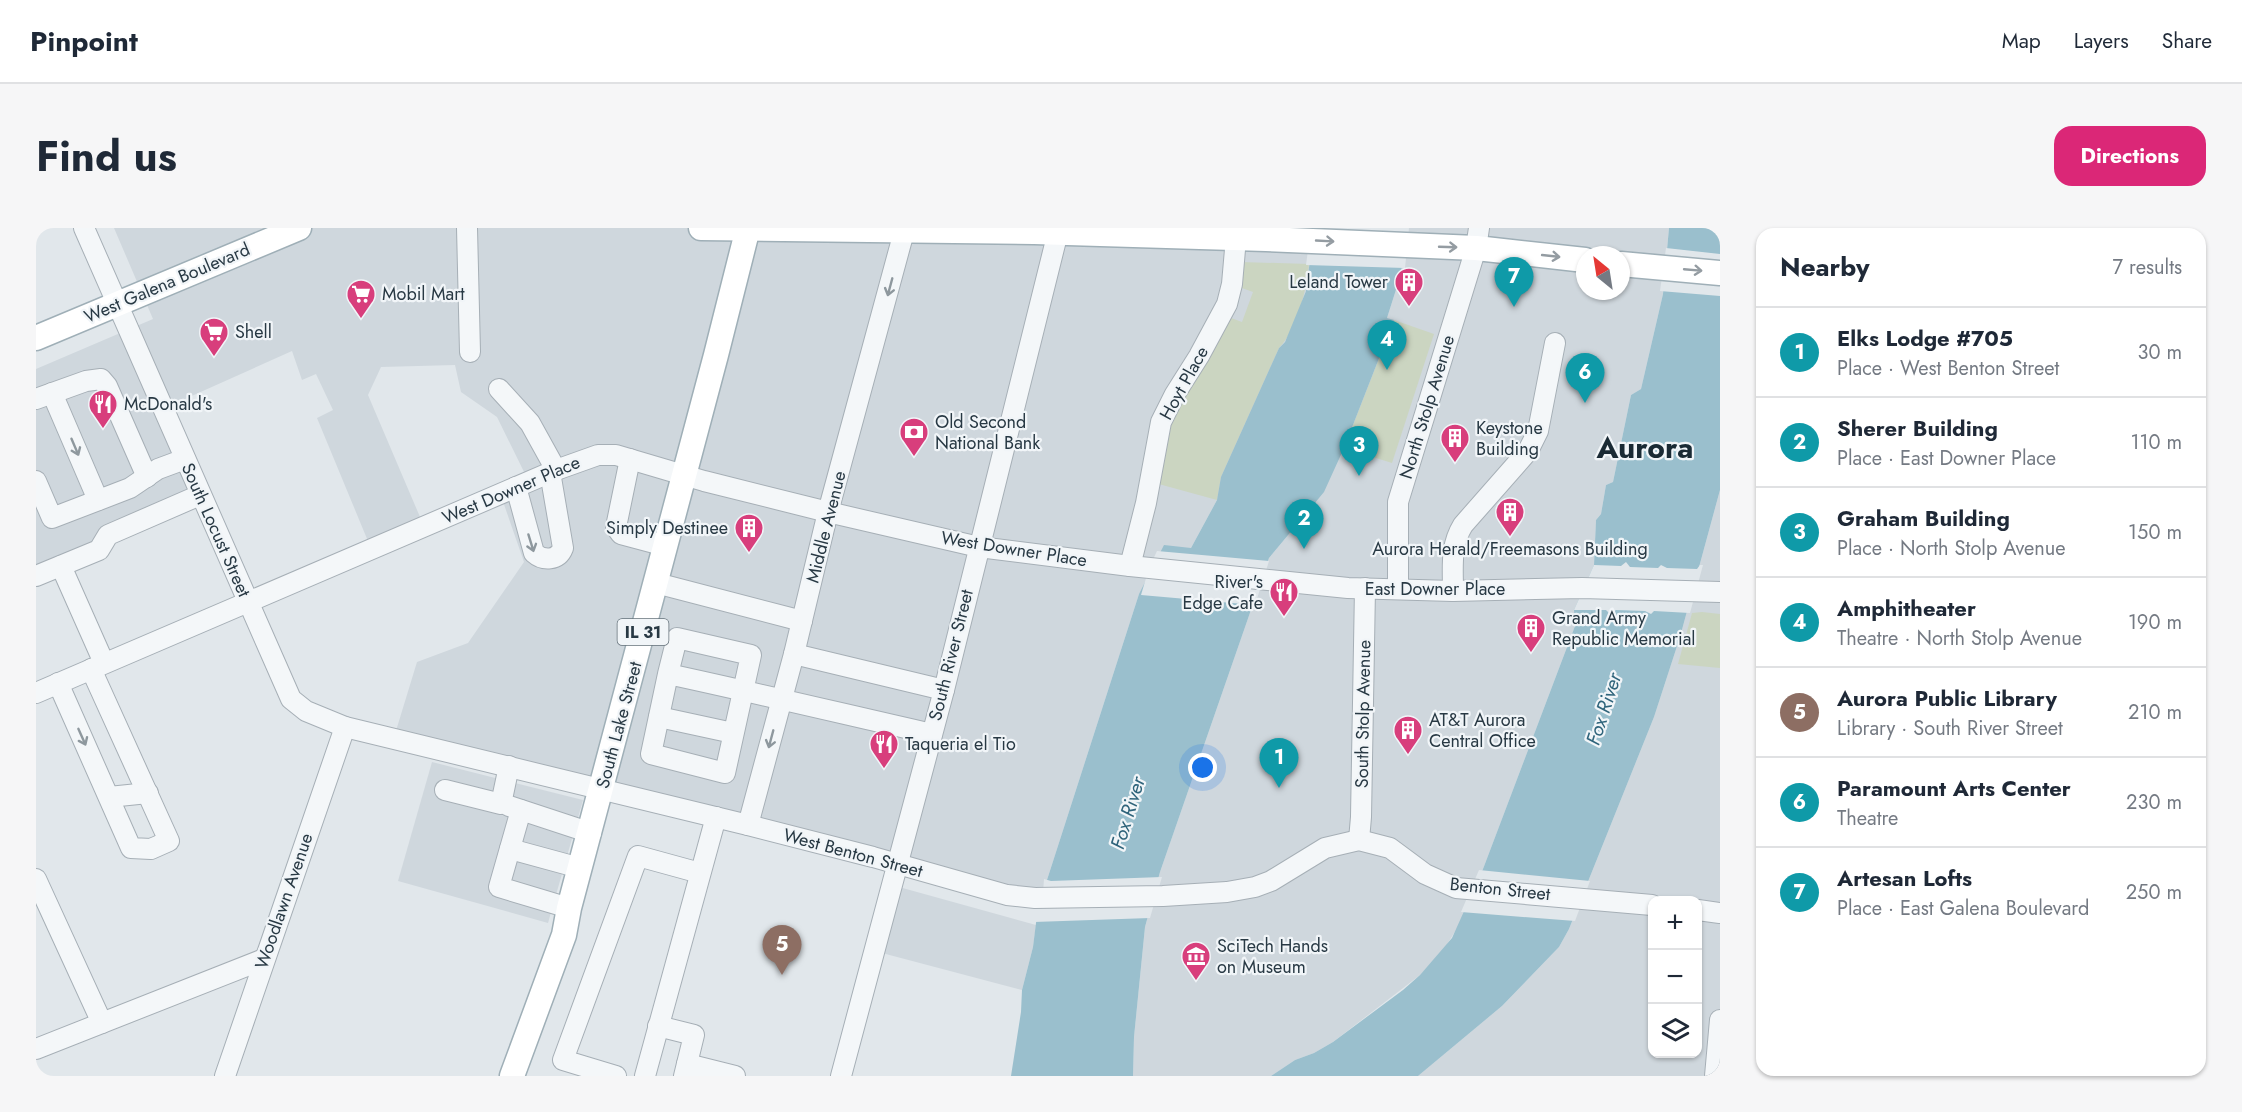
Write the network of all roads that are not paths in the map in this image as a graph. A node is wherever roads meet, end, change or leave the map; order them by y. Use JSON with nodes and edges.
{"nodes":[{"id":1,"x":84,"y":228,"type":"edge"},
{"id":2,"x":298,"y":228,"type":"edge"},
{"id":3,"x":467,"y":228,"type":"edge"},
{"id":4,"x":701,"y":228,"type":"edge"},
{"id":5,"x":747,"y":229,"type":"edge"},
{"id":6,"x":905,"y":229,"type":"edge"},
{"id":7,"x":1058,"y":231,"type":"edge"},
{"id":8,"x":1236,"y":238,"type":"junction"},
{"id":9,"x":1477,"y":238,"type":"edge"},
{"id":10,"x":1576,"y":258,"type":"edge"},
{"id":11,"x":1630,"y":265,"type":"edge"},
{"id":12,"x":1720,"y":273,"type":"edge"},
{"id":13,"x":117,"y":304,"type":"junction"},
{"id":14,"x":36,"y":338,"type":"edge"},
{"id":15,"x":1555,"y":343,"type":"dead end"},
{"id":16,"x":470,"y":352,"type":"dead end"},
{"id":17,"x":499,"y":389,"type":"dead end"},
{"id":18,"x":44,"y":396,"type":"edge"},
{"id":19,"x":185,"y":459,"type":"junction"},
{"id":20,"x":630,"y":459,"type":"junction"},
{"id":21,"x":553,"y":471,"type":"junction"},
{"id":22,"x":684,"y":475,"type":"junction"},
{"id":23,"x":147,"y":477,"type":"junction"},
{"id":24,"x":36,"y":481,"type":"edge"},
{"id":25,"x":516,"y":487,"type":"junction"},
{"id":26,"x":200,"y":495,"type":"junction"},
{"id":27,"x":98,"y":500,"type":"junction"},
{"id":28,"x":828,"y":513,"type":"junction"},
{"id":29,"x":44,"y":521,"type":"edge"},
{"id":30,"x":666,"y":546,"type":"junction"},
{"id":31,"x":980,"y":548,"type":"junction"},
{"id":32,"x":61,"y":566,"type":"junction"},
{"id":33,"x":1130,"y":566,"type":"junction"},
{"id":34,"x":1151,"y":567,"type":"joint"},
{"id":35,"x":36,"y":576,"type":"edge"},
{"id":36,"x":656,"y":583,"type":"junction"},
{"id":37,"x":1365,"y":588,"type":"junction"},
{"id":38,"x":1398,"y":589,"type":"junction"},
{"id":39,"x":1453,"y":591,"type":"junction"},
{"id":40,"x":1720,"y":592,"type":"edge"},
{"id":41,"x":247,"y":602,"type":"junction"},
{"id":42,"x":802,"y":621,"type":"junction"},
{"id":43,"x":794,"y":654,"type":"junction"},
{"id":44,"x":98,"y":666,"type":"junction"},
{"id":45,"x":668,"y":674,"type":"junction"},
{"id":46,"x":58,"y":683,"type":"junction"},
{"id":47,"x":742,"y":690,"type":"junction"},
{"id":48,"x":944,"y":690,"type":"junction"},
{"id":49,"x":36,"y":693,"type":"edge"},
{"id":50,"x":781,"y":699,"type":"junction"},
{"id":51,"x":659,"y":717,"type":"junction"},
{"id":52,"x":345,"y":727,"type":"junction"},
{"id":53,"x":733,"y":733,"type":"junction"},
{"id":54,"x":932,"y":734,"type":"junction"},
{"id":55,"x":509,"y":766,"type":"junction"},
{"id":56,"x":601,"y":789,"type":"junction"},
{"id":57,"x":445,"y":790,"type":"dead end"},
{"id":58,"x":148,"y":793,"type":"junction"},
{"id":59,"x":109,"y":797,"type":"junction"},
{"id":60,"x":501,"y":804,"type":"junction"},
{"id":61,"x":521,"y":810,"type":"junction"},
{"id":62,"x":716,"y":817,"type":"junction"},
{"id":63,"x":748,"y":825,"type":"junction"},
{"id":64,"x":591,"y":833,"type":"junction"},
{"id":65,"x":1359,"y":840,"type":"junction"},
{"id":66,"x":510,"y":849,"type":"junction"},
{"id":67,"x":898,"y":864,"type":"junction"},
{"id":68,"x":580,"y":868,"type":"junction"},
{"id":69,"x":700,"y":873,"type":"junction"},
{"id":70,"x":36,"y":879,"type":"edge"},
{"id":71,"x":1648,"y":904,"type":"edge"},
{"id":72,"x":569,"y":908,"type":"junction"},
{"id":73,"x":1702,"y":911,"type":"edge"},
{"id":74,"x":1720,"y":913,"type":"edge"},
{"id":75,"x":264,"y":959,"type":"junction"},
{"id":76,"x":1720,"y":1020,"type":"edge"},
{"id":77,"x":102,"y":1023,"type":"junction"},
{"id":78,"x":658,"y":1026,"type":"junction"},
{"id":79,"x":36,"y":1049,"type":"edge"},
{"id":80,"x":686,"y":1070,"type":"edge"},
{"id":81,"x":225,"y":1076,"type":"edge"},
{"id":82,"x":512,"y":1076,"type":"edge"},
{"id":83,"x":616,"y":1076,"type":"edge"},
{"id":84,"x":645,"y":1076,"type":"edge"},
{"id":85,"x":735,"y":1076,"type":"edge"},
{"id":86,"x":841,"y":1076,"type":"edge"},
{"id":87,"x":1715,"y":1076,"type":"edge"}],
"edges":[{"from":1,"to":13,"type":"street","name":"South Locust Street"},
{"from":2,"to":13,"type":"main road","name":"West Galena Boulevard"},
{"from":3,"to":16,"type":"street"},
{"from":4,"to":5,"type":"main road"},
{"from":5,"to":6,"type":"main road"},
{"from":5,"to":22,"type":"main road","name":"South Lake Street","number":"IL 31"},
{"from":6,"to":7,"type":"main road"},
{"from":6,"to":28,"type":"street","name":"Middle Avenue","one_way":true},
{"from":7,"to":8,"type":"main road"},
{"from":7,"to":31,"type":"street","name":"South River Street"},
{"from":8,"to":9,"type":"main road","one_way":true},
{"from":8,"to":33,"type":"street","name":"Hoyt Place"},
{"from":9,"to":10,"type":"main road","one_way":true},
{"from":9,"to":38,"type":"street","name":"North Stolp Avenue"},
{"from":11,"to":12,"type":"main road","one_way":true},
{"from":13,"to":14,"type":"main road","name":"West Galena Boulevard"},
{"from":13,"to":19,"type":"street","name":"South Locust Street"},
{"from":15,"to":39,"type":"street"},
{"from":17,"to":21,"type":"street"},
{"from":18,"to":23,"type":"street"},
{"from":18,"to":27,"type":"street","one_way":true},
{"from":19,"to":23,"type":"street"},
{"from":19,"to":26,"type":"street","name":"South Locust Street"},
{"from":20,"to":21,"type":"street","name":"West Downer Place"},
{"from":20,"to":22,"type":"street","name":"West Downer Place"},
{"from":20,"to":30,"type":"street"},
{"from":21,"to":25,"type":"street","name":"West Downer Place"},
{"from":25,"to":21,"type":"street","one_way":true},
{"from":22,"to":28,"type":"street","name":"West Downer Place"},
{"from":22,"to":30,"type":"main road","name":"South Lake Street","number":"IL 31"},
{"from":23,"to":27,"type":"street"},
{"from":24,"to":29,"type":"street"},
{"from":25,"to":41,"type":"street","name":"West Downer Place"},
{"from":26,"to":32,"type":"street"},
{"from":26,"to":41,"type":"street","name":"South Locust Street"},
{"from":27,"to":29,"type":"street"},
{"from":28,"to":31,"type":"street","name":"West Downer Place"},
{"from":28,"to":42,"type":"street","name":"Middle Avenue"},
{"from":30,"to":36,"type":"main road","name":"South Lake Street","number":"IL 31"},
{"from":31,"to":33,"type":"street","name":"West Downer Place"},
{"from":31,"to":48,"type":"street","name":"South River Street"},
{"from":32,"to":35,"type":"street"},
{"from":32,"to":44,"type":"street"},
{"from":33,"to":34,"type":"street","name":"West Downer Place"},
{"from":34,"to":37,"type":"street","name":"East Downer Place"},
{"from":36,"to":42,"type":"street"},
{"from":36,"to":56,"type":"main road","name":"South Lake Street","number":"IL 31"},
{"from":37,"to":38,"type":"street","name":"East Downer Place"},
{"from":37,"to":65,"type":"street","name":"South Stolp Avenue"},
{"from":38,"to":39,"type":"street","name":"East Downer Place"},
{"from":39,"to":40,"type":"street","name":"East Downer Place"},
{"from":41,"to":44,"type":"street","name":"West Downer Place"},
{"from":41,"to":52,"type":"street","name":"South Locust Street"},
{"from":42,"to":43,"type":"street","name":"Middle Avenue"},
{"from":43,"to":48,"type":"street"},
{"from":43,"to":50,"type":"street","name":"Middle Avenue"},
{"from":44,"to":46,"type":"street","name":"West Downer Place"},
{"from":44,"to":58,"type":"street"},
{"from":45,"to":47,"type":"street"},
{"from":45,"to":47,"type":"street"},
{"from":45,"to":51,"type":"street"},
{"from":46,"to":49,"type":"street","name":"West Downer Place"},
{"from":46,"to":59,"type":"street","one_way":true},
{"from":47,"to":50,"type":"street"},
{"from":47,"to":53,"type":"street"},
{"from":48,"to":54,"type":"street","name":"South River Street"},
{"from":50,"to":54,"type":"street"},
{"from":50,"to":63,"type":"street","name":"Middle Avenue","one_way":true},
{"from":51,"to":53,"type":"street"},
{"from":51,"to":53,"type":"street"},
{"from":52,"to":55,"type":"street","name":"West Benton Street"},
{"from":52,"to":75,"type":"street","name":"Woodlawn Avenue"},
{"from":54,"to":67,"type":"street","name":"South River Street"},
{"from":55,"to":56,"type":"street","name":"West Benton Street"},
{"from":55,"to":60,"type":"street"},
{"from":56,"to":62,"type":"street","name":"West Benton Street"},
{"from":56,"to":64,"type":"main road","name":"South Lake Street","number":"IL 31"},
{"from":57,"to":60,"type":"street"},
{"from":58,"to":59,"type":"street"},
{"from":58,"to":59,"type":"street"},
{"from":60,"to":61,"type":"street"},
{"from":61,"to":64,"type":"street"},
{"from":61,"to":66,"type":"street"},
{"from":62,"to":63,"type":"street","name":"West Benton Street"},
{"from":62,"to":69,"type":"street"},
{"from":63,"to":67,"type":"street","name":"West Benton Street"},
{"from":64,"to":68,"type":"main road","name":"South Lake Street","number":"IL 31"},
{"from":65,"to":67,"type":"street","name":"West Benton Street"},
{"from":65,"to":71,"type":"street","name":"Benton Street"},
{"from":66,"to":68,"type":"street"},
{"from":66,"to":72,"type":"street"},
{"from":67,"to":86,"type":"street","name":"South River Street"},
{"from":68,"to":72,"type":"main road","name":"South Lake Street","number":"IL 31"},
{"from":69,"to":78,"type":"street"},
{"from":69,"to":83,"type":"street"},
{"from":70,"to":77,"type":"street"},
{"from":72,"to":82,"type":"main road","name":"South Lake Street","number":"IL 31"},
{"from":73,"to":74,"type":"street"},
{"from":75,"to":77,"type":"street"},
{"from":75,"to":81,"type":"street","name":"Woodlawn Avenue"},
{"from":76,"to":87,"type":"street"},
{"from":77,"to":79,"type":"street"},
{"from":78,"to":80,"type":"street"},
{"from":78,"to":84,"type":"street"},
{"from":80,"to":85,"type":"street"}]}
